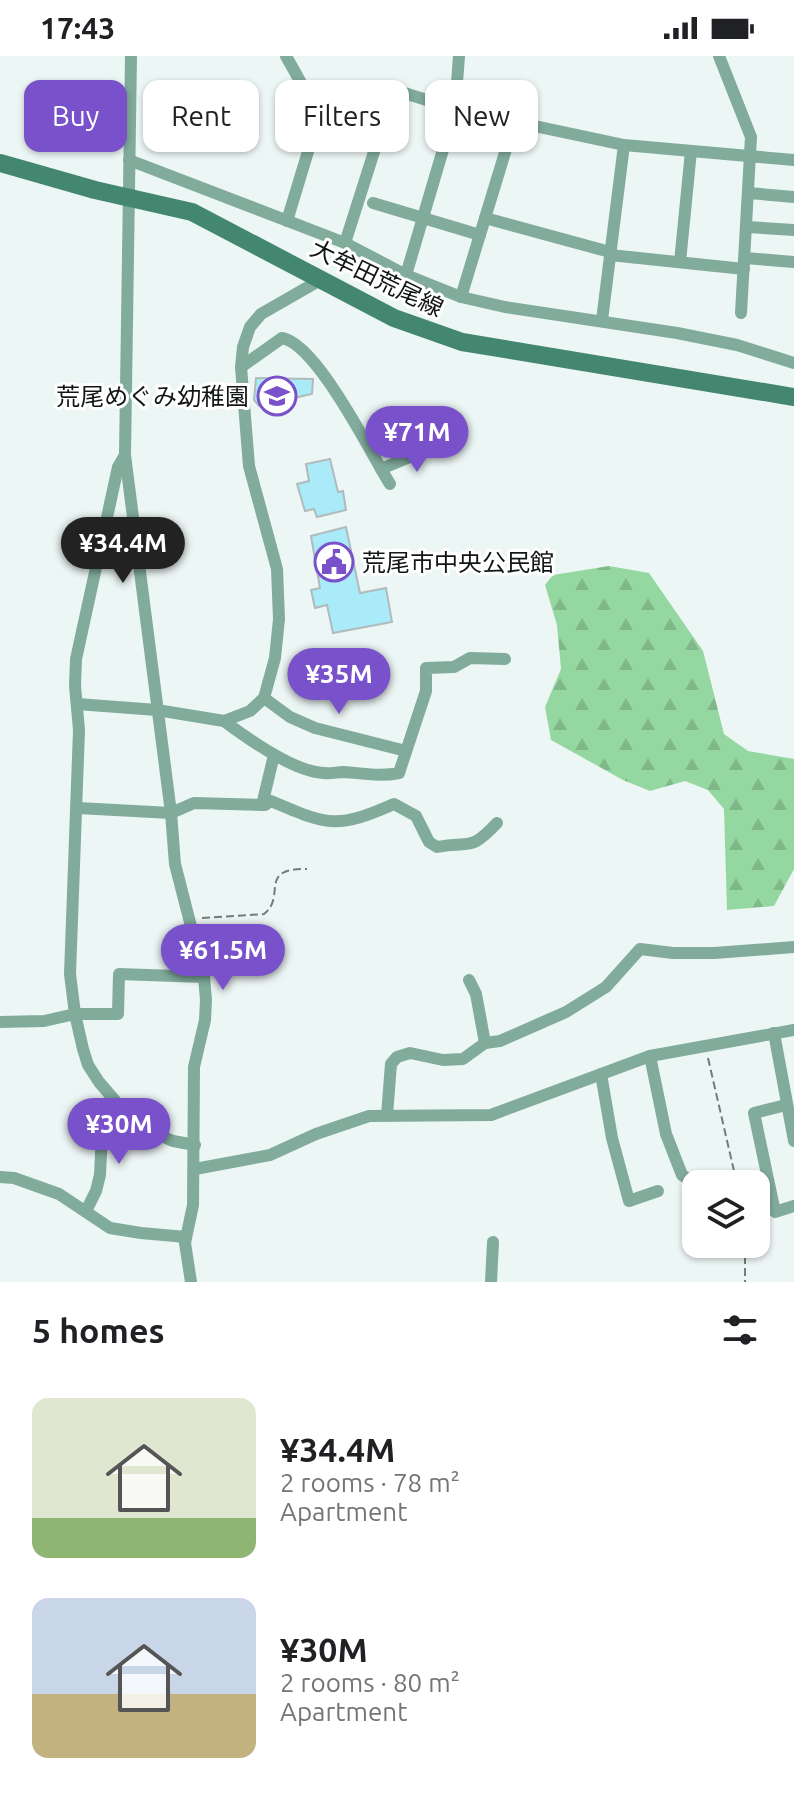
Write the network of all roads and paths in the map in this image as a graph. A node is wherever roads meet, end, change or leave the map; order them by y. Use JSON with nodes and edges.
{"nodes":[{"id":1,"x":131,"y":56,"type":"edge"},
{"id":2,"x":286,"y":56,"type":"edge"},
{"id":3,"x":459,"y":56,"type":"edge"},
{"id":4,"x":719,"y":56,"type":"edge"},
{"id":5,"x":299,"y":80,"type":"edge"},
{"id":6,"x":457,"y":80,"type":"edge"},
{"id":7,"x":538,"y":128,"type":"edge"},
{"id":8,"x":624,"y":145,"type":"junction"},
{"id":9,"x":691,"y":151,"type":"junction"},
{"id":10,"x":308,"y":152,"type":"edge"},
{"id":11,"x":372,"y":152,"type":"edge"},
{"id":12,"x":442,"y":152,"type":"edge"},
{"id":13,"x":505,"y":152,"type":"edge"},
{"id":14,"x":752,"y":156,"type":"junction"},
{"id":15,"x":129,"y":160,"type":"junction"},
{"id":16,"x":794,"y":160,"type":"edge"},
{"id":17,"x":0,"y":163,"type":"edge"},
{"id":18,"x":749,"y":193,"type":"junction"},
{"id":19,"x":127,"y":197,"type":"junction"},
{"id":20,"x":794,"y":197,"type":"edge"},
{"id":21,"x":373,"y":203,"type":"dead end"},
{"id":22,"x":423,"y":218,"type":"junction"},
{"id":23,"x":485,"y":218,"type":"junction"},
{"id":24,"x":287,"y":221,"type":"junction"},
{"id":25,"x":747,"y":227,"type":"junction"},
{"id":26,"x":794,"y":230,"type":"edge"},
{"id":27,"x":480,"y":235,"type":"junction"},
{"id":28,"x":345,"y":243,"type":"junction"},
{"id":29,"x":610,"y":253,"type":"junction"},
{"id":30,"x":680,"y":262,"type":"junction"},
{"id":31,"x":794,"y":262,"type":"edge"},
{"id":32,"x":745,"y":264,"type":"junction"},
{"id":33,"x":406,"y":275,"type":"junction"},
{"id":34,"x":322,"y":279,"type":"junction"},
{"id":35,"x":461,"y":297,"type":"junction"},
{"id":36,"x":741,"y":313,"type":"dead end"},
{"id":37,"x":602,"y":320,"type":"junction"},
{"id":38,"x":794,"y":363,"type":"edge"},
{"id":39,"x":241,"y":367,"type":"junction"},
{"id":40,"x":794,"y":397,"type":"edge"},
{"id":41,"x":438,"y":445,"type":"dead end"},
{"id":42,"x":125,"y":455,"type":"junction"},
{"id":43,"x":381,"y":469,"type":"junction"},
{"id":44,"x":390,"y":484,"type":"dead end"},
{"id":45,"x":505,"y":659,"type":"dead end"},
{"id":46,"x":264,"y":698,"type":"junction"},
{"id":47,"x":77,"y":704,"type":"junction"},
{"id":48,"x":157,"y":710,"type":"junction"},
{"id":49,"x":224,"y":721,"type":"junction"},
{"id":50,"x":406,"y":751,"type":"junction"},
{"id":51,"x":274,"y":755,"type":"junction"},
{"id":52,"x":262,"y":805,"type":"junction"},
{"id":53,"x":78,"y":808,"type":"junction"},
{"id":54,"x":171,"y":813,"type":"junction"},
{"id":55,"x":497,"y":823,"type":"dead end"},
{"id":56,"x":307,"y":869,"type":"dead end"},
{"id":57,"x":188,"y":918,"type":"junction"},
{"id":58,"x":794,"y":947,"type":"edge"},
{"id":59,"x":204,"y":977,"type":"junction"},
{"id":60,"x":469,"y":980,"type":"dead end"},
{"id":61,"x":75,"y":1014,"type":"junction"},
{"id":62,"x":0,"y":1022,"type":"edge"},
{"id":63,"x":794,"y":1030,"type":"edge"},
{"id":64,"x":774,"y":1033,"type":"junction"},
{"id":65,"x":485,"y":1043,"type":"junction"},
{"id":66,"x":650,"y":1056,"type":"junction"},
{"id":67,"x":708,"y":1058,"type":"dead end"},
{"id":68,"x":601,"y":1074,"type":"junction"},
{"id":69,"x":121,"y":1104,"type":"junction"},
{"id":70,"x":786,"y":1105,"type":"junction"},
{"id":71,"x":387,"y":1115,"type":"junction"},
{"id":72,"x":794,"y":1141,"type":"edge"},
{"id":73,"x":195,"y":1145,"type":"junction"},
{"id":74,"x":195,"y":1169,"type":"junction"},
{"id":75,"x":734,"y":1170,"type":"edge"},
{"id":76,"x":682,"y":1175,"type":"edge"},
{"id":77,"x":0,"y":1177,"type":"edge"},
{"id":78,"x":658,"y":1191,"type":"dead end"},
{"id":79,"x":794,"y":1206,"type":"edge"},
{"id":80,"x":86,"y":1211,"type":"junction"},
{"id":81,"x":186,"y":1237,"type":"junction"},
{"id":82,"x":493,"y":1242,"type":"dead end"},
{"id":83,"x":745,"y":1258,"type":"edge"},
{"id":84,"x":191,"y":1282,"type":"edge"},
{"id":85,"x":491,"y":1282,"type":"edge"},
{"id":86,"x":745,"y":1282,"type":"edge"}],
"edges":[{"from":1,"to":15,"type":"street"},
{"from":2,"to":5,"type":"street"},
{"from":3,"to":6,"type":"street"},
{"from":4,"to":14,"type":"street"},
{"from":7,"to":8,"type":"street"},
{"from":8,"to":9,"type":"street"},
{"from":8,"to":29,"type":"street"},
{"from":9,"to":14,"type":"street"},
{"from":9,"to":30,"type":"street"},
{"from":10,"to":24,"type":"street"},
{"from":11,"to":28,"type":"street"},
{"from":12,"to":22,"type":"street"},
{"from":13,"to":23,"type":"street"},
{"from":14,"to":16,"type":"street"},
{"from":14,"to":18,"type":"street"},
{"from":15,"to":19,"type":"street"},
{"from":15,"to":24,"type":"street"},
{"from":17,"to":19,"type":"main road","name":"大牟田荒尾線"},
{"from":18,"to":20,"type":"street"},
{"from":18,"to":25,"type":"street"},
{"from":19,"to":34,"type":"main road","name":"大牟田荒尾線"},
{"from":19,"to":42,"type":"street"},
{"from":21,"to":22,"type":"street"},
{"from":22,"to":27,"type":"street"},
{"from":22,"to":33,"type":"street"},
{"from":23,"to":27,"type":"street"},
{"from":23,"to":29,"type":"street"},
{"from":24,"to":28,"type":"street"},
{"from":25,"to":26,"type":"street"},
{"from":25,"to":32,"type":"street"},
{"from":27,"to":35,"type":"street"},
{"from":28,"to":33,"type":"street"},
{"from":29,"to":30,"type":"street"},
{"from":29,"to":37,"type":"street"},
{"from":30,"to":32,"type":"street"},
{"from":31,"to":32,"type":"street"},
{"from":32,"to":36,"type":"street"},
{"from":33,"to":35,"type":"street"},
{"from":34,"to":39,"type":"street"},
{"from":34,"to":40,"type":"main road","name":"大牟田荒尾線"},
{"from":35,"to":37,"type":"street"},
{"from":37,"to":38,"type":"street"},
{"from":39,"to":43,"type":"street"},
{"from":39,"to":46,"type":"street"},
{"from":41,"to":43,"type":"street"},
{"from":42,"to":47,"type":"street"},
{"from":42,"to":48,"type":"street"},
{"from":43,"to":44,"type":"street"},
{"from":45,"to":50,"type":"street"},
{"from":46,"to":49,"type":"street"},
{"from":46,"to":50,"type":"street"},
{"from":47,"to":48,"type":"street"},
{"from":47,"to":53,"type":"street"},
{"from":48,"to":49,"type":"street"},
{"from":48,"to":54,"type":"street"},
{"from":49,"to":51,"type":"street"},
{"from":50,"to":51,"type":"street"},
{"from":51,"to":52,"type":"street"},
{"from":52,"to":54,"type":"street"},
{"from":52,"to":55,"type":"street"},
{"from":53,"to":54,"type":"street"},
{"from":53,"to":61,"type":"street"},
{"from":54,"to":57,"type":"street"},
{"from":56,"to":57,"type":"path"},
{"from":57,"to":59,"type":"street"},
{"from":58,"to":65,"type":"street"},
{"from":59,"to":61,"type":"street"},
{"from":59,"to":73,"type":"street"},
{"from":60,"to":65,"type":"street"},
{"from":61,"to":62,"type":"street"},
{"from":61,"to":69,"type":"street"},
{"from":63,"to":64,"type":"street"},
{"from":64,"to":66,"type":"street"},
{"from":64,"to":70,"type":"street"},
{"from":65,"to":71,"type":"street"},
{"from":66,"to":68,"type":"street"},
{"from":66,"to":76,"type":"street"},
{"from":67,"to":75,"type":"path"},
{"from":68,"to":71,"type":"street"},
{"from":68,"to":78,"type":"street"},
{"from":69,"to":73,"type":"street"},
{"from":69,"to":80,"type":"street"},
{"from":70,"to":72,"type":"street"},
{"from":70,"to":79,"type":"street"},
{"from":71,"to":74,"type":"street"},
{"from":73,"to":74,"type":"street"},
{"from":74,"to":81,"type":"street"},
{"from":77,"to":80,"type":"street"},
{"from":80,"to":81,"type":"street"},
{"from":81,"to":84,"type":"street"},
{"from":82,"to":85,"type":"street"},
{"from":83,"to":86,"type":"path"}]}
